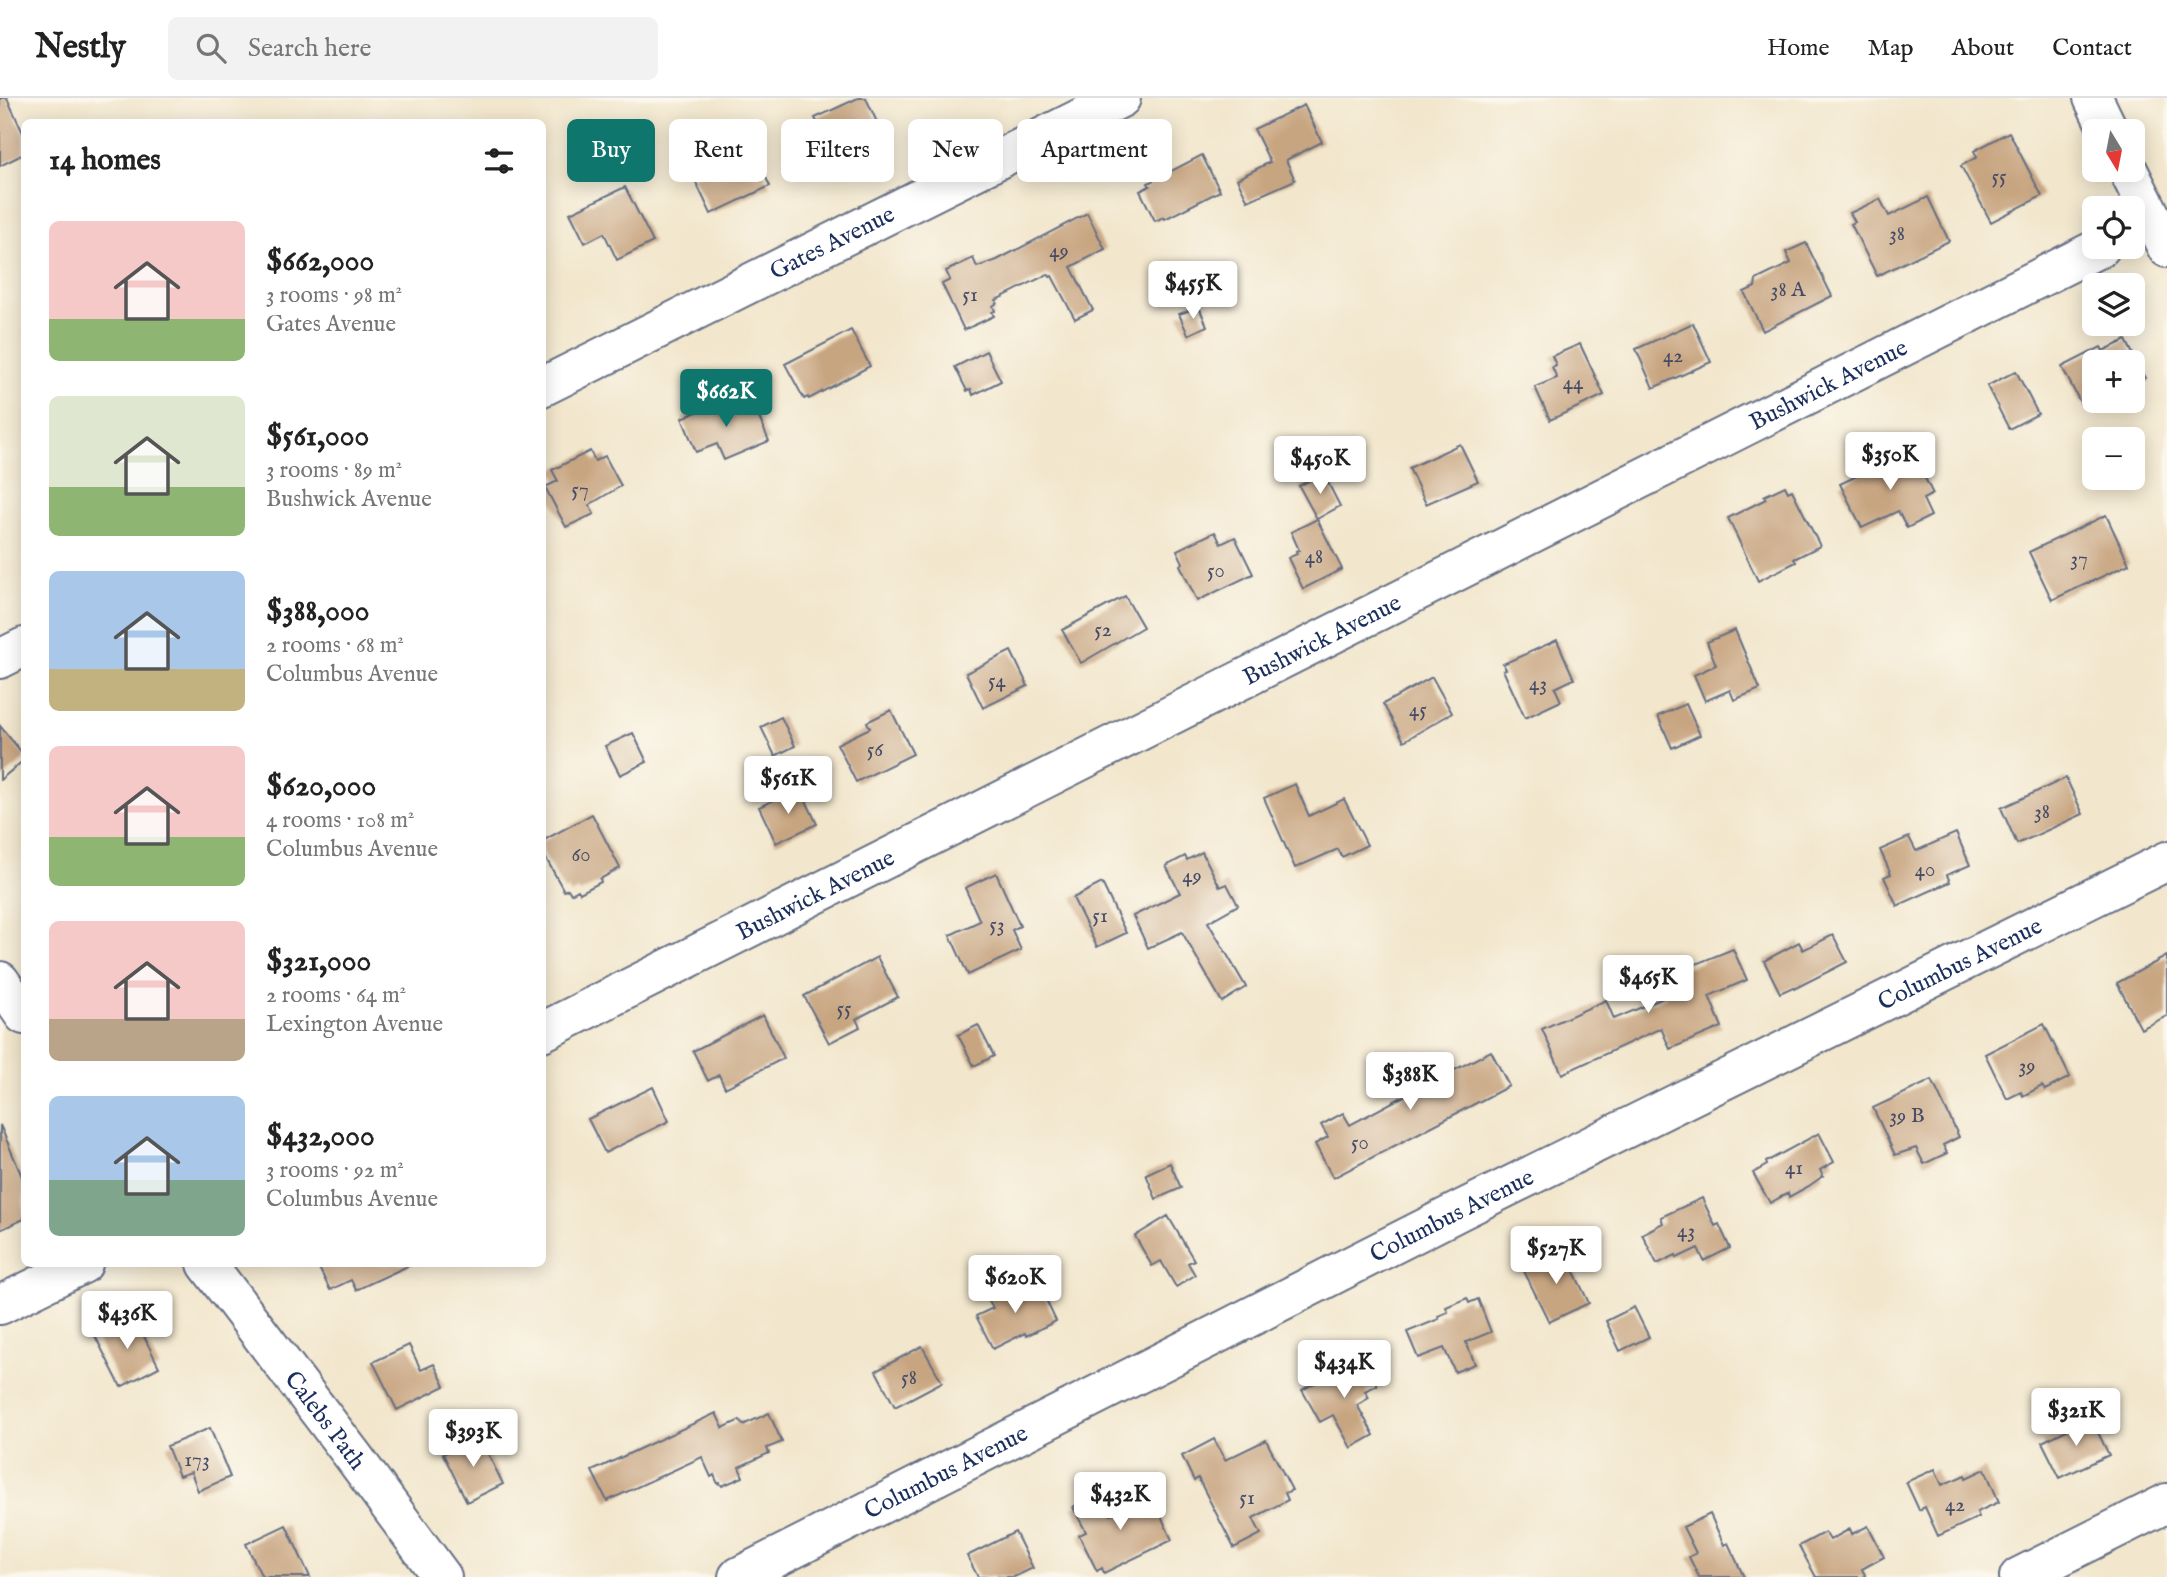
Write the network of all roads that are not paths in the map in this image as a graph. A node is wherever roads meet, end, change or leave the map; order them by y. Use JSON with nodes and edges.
{"nodes":[{"id":1,"x":1121,"y":98,"type":"edge"},
{"id":2,"x":2093,"y":98,"type":"edge"},
{"id":3,"x":2103,"y":119,"type":"edge"},
{"id":4,"x":2134,"y":182,"type":"edge"},
{"id":5,"x":2155,"y":228,"type":"edge"},
{"id":6,"x":2082,"y":257,"type":"edge"},
{"id":7,"x":546,"y":385,"type":"edge"},
{"id":8,"x":21,"y":648,"type":"edge"},
{"id":9,"x":0,"y":659,"type":"edge"},
{"id":10,"x":2167,"y":860,"type":"edge"},
{"id":11,"x":0,"y":981,"type":"edge"},
{"id":12,"x":21,"y":1011,"type":"edge"},
{"id":13,"x":546,"y":1030,"type":"edge"},
{"id":14,"x":77,"y":1267,"type":"edge"},
{"id":15,"x":209,"y":1267,"type":"edge"},
{"id":16,"x":0,"y":1305,"type":"edge"},
{"id":17,"x":2167,"y":1503,"type":"edge"},
{"id":18,"x":442,"y":1577,"type":"edge"},
{"id":19,"x":738,"y":1577,"type":"edge"},
{"id":20,"x":2019,"y":1577,"type":"edge"}],
"edges":[{"from":1,"to":7,"type":"street","name":"Gates Avenue"},
{"from":2,"to":3,"type":"street"},
{"from":4,"to":5,"type":"street"},
{"from":6,"to":13,"type":"street","name":"Bushwick Avenue"},
{"from":8,"to":9,"type":"street"},
{"from":10,"to":19,"type":"street","name":"Columbus Avenue"},
{"from":11,"to":12,"type":"street"},
{"from":14,"to":16,"type":"street"},
{"from":15,"to":18,"type":"street","name":"Calebs Path"},
{"from":17,"to":20,"type":"street"}]}
